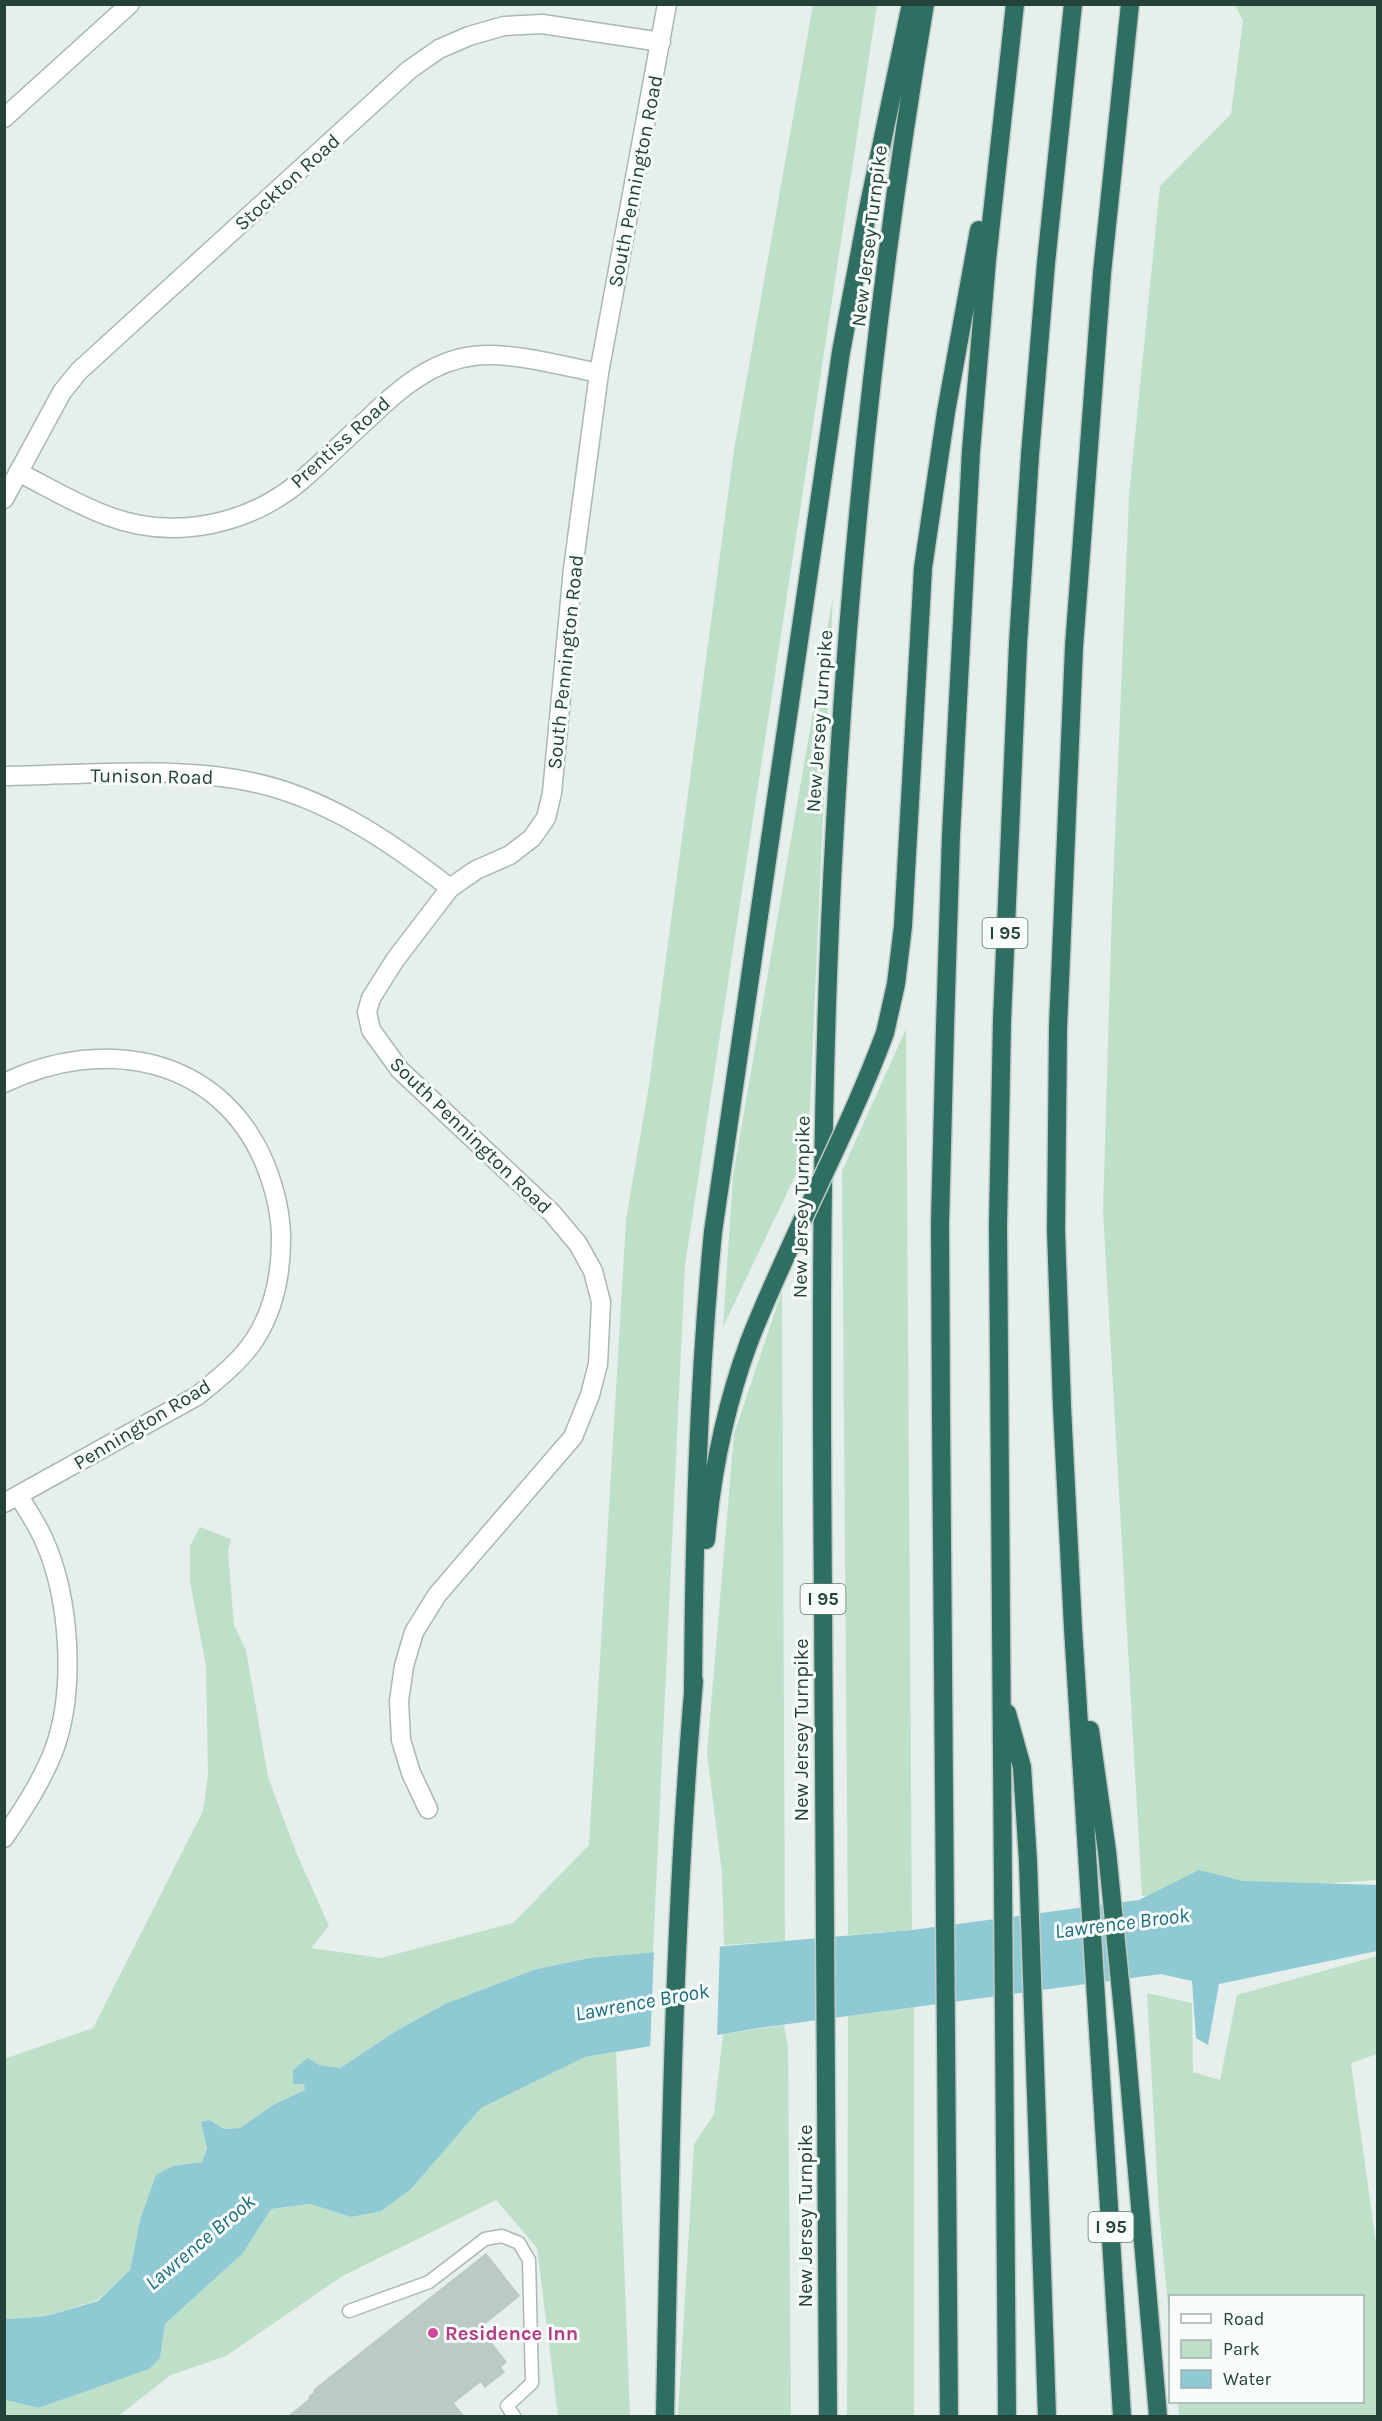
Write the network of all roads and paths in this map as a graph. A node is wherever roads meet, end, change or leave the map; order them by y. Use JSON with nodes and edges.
{"nodes":[{"id":1,"x":130,"y":4,"type":"edge"},
{"id":2,"x":667,"y":4,"type":"edge"},
{"id":3,"x":912,"y":4,"type":"edge"},
{"id":4,"x":925,"y":4,"type":"edge"},
{"id":5,"x":1016,"y":4,"type":"edge"},
{"id":6,"x":1073,"y":4,"type":"edge"},
{"id":7,"x":1131,"y":4,"type":"edge"},
{"id":8,"x":661,"y":42,"type":"junction"},
{"id":9,"x":1006,"y":83,"type":"junction"},
{"id":10,"x":4,"y":118,"type":"edge"},
{"id":11,"x":599,"y":373,"type":"junction"},
{"id":12,"x":18,"y":472,"type":"junction"},
{"id":13,"x":4,"y":499,"type":"edge"},
{"id":14,"x":4,"y":776,"type":"edge"},
{"id":15,"x":450,"y":888,"type":"junction"},
{"id":16,"x":4,"y":1083,"type":"edge"},
{"id":17,"x":12,"y":1499,"type":"edge"},
{"id":18,"x":1073,"y":1628,"type":"junction"},
{"id":19,"x":1000,"y":1684,"type":"junction"},
{"id":20,"x":693,"y":1691,"type":"junction"},
{"id":21,"x":428,"y":1809,"type":"dead end"},
{"id":22,"x":4,"y":1838,"type":"edge"},
{"id":23,"x":349,"y":2311,"type":"dead end"},
{"id":24,"x":514,"y":2416,"type":"edge"},
{"id":25,"x":665,"y":2416,"type":"edge"},
{"id":26,"x":828,"y":2416,"type":"edge"},
{"id":27,"x":949,"y":2416,"type":"edge"},
{"id":28,"x":1007,"y":2416,"type":"edge"},
{"id":29,"x":1047,"y":2416,"type":"edge"},
{"id":30,"x":1122,"y":2416,"type":"edge"},
{"id":31,"x":1158,"y":2416,"type":"edge"}],
"edges":[{"from":1,"to":10,"type":"street"},
{"from":2,"to":8,"type":"street","name":"South Pennington Road"},
{"from":3,"to":20,"type":"highway"},
{"from":4,"to":26,"type":"highway","name":"New Jersey Turnpike","number":"I 95"},
{"from":5,"to":9,"type":"highway"},
{"from":6,"to":19,"type":"highway","number":"I 95"},
{"from":7,"to":18,"type":"highway","number":"I 95"},
{"from":8,"to":11,"type":"street","name":"South Pennington Road"},
{"from":8,"to":12,"type":"street","name":"Stockton Road"},
{"from":9,"to":20,"type":"highway","bridge":true},
{"from":9,"to":27,"type":"highway"},
{"from":11,"to":12,"type":"street","name":"Prentiss Road"},
{"from":11,"to":15,"type":"street","name":"South Pennington Road"},
{"from":12,"to":13,"type":"street","name":"Stockton Road"},
{"from":14,"to":15,"type":"street","name":"Tunison Road"},
{"from":15,"to":21,"type":"street","name":"South Pennington Road"},
{"from":16,"to":17,"type":"street","name":"Pennington Road"},
{"from":17,"to":22,"type":"street"},
{"from":18,"to":30,"type":"highway","number":"I 95"},
{"from":18,"to":31,"type":"highway"},
{"from":19,"to":28,"type":"highway","number":"I 95"},
{"from":19,"to":29,"type":"highway"},
{"from":20,"to":25,"type":"highway"},
{"from":23,"to":24,"type":"lane"}]}
